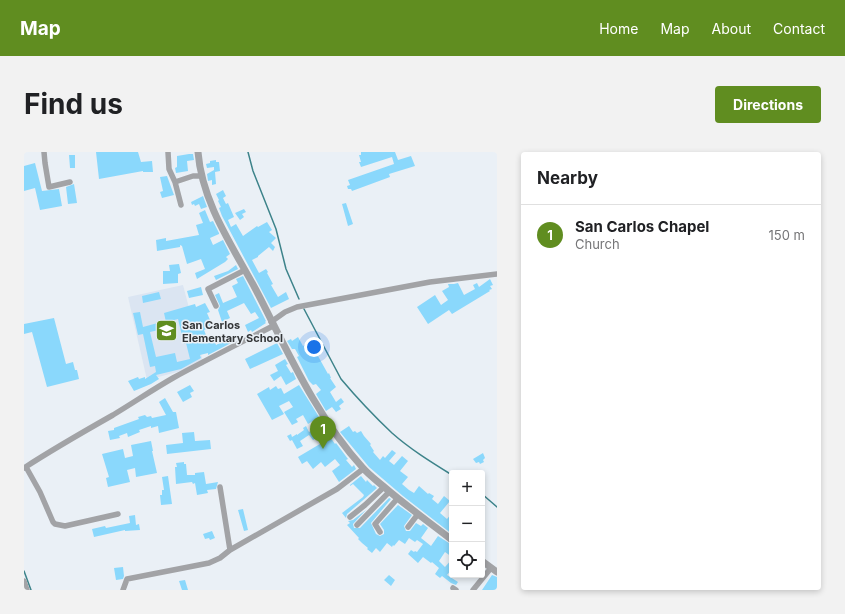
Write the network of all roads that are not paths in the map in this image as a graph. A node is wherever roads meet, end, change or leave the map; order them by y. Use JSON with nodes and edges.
{"nodes":[{"id":1,"x":44,"y":152,"type":"edge"},
{"id":2,"x":168,"y":152,"type":"edge"},
{"id":3,"x":198,"y":152,"type":"edge"},
{"id":4,"x":202,"y":176,"type":"junction"},
{"id":5,"x":70,"y":182,"type":"dead end"},
{"id":6,"x":175,"y":182,"type":"junction"},
{"id":7,"x":181,"y":205,"type":"dead end"},
{"id":8,"x":245,"y":270,"type":"junction"},
{"id":9,"x":497,"y":274,"type":"edge"},
{"id":10,"x":216,"y":306,"type":"dead end"},
{"id":11,"x":272,"y":324,"type":"junction"},
{"id":12,"x":25,"y":468,"type":"edge"},
{"id":13,"x":363,"y":469,"type":"junction"},
{"id":14,"x":220,"y":487,"type":"dead end"},
{"id":15,"x":387,"y":489,"type":"junction"},
{"id":16,"x":397,"y":499,"type":"junction"},
{"id":17,"x":118,"y":514,"type":"dead end"},
{"id":18,"x":418,"y":514,"type":"junction"},
{"id":19,"x":350,"y":516,"type":"dead end"},
{"id":20,"x":357,"y":525,"type":"dead end"},
{"id":21,"x":408,"y":527,"type":"dead end"},
{"id":22,"x":380,"y":532,"type":"dead end"},
{"id":23,"x":449,"y":538,"type":"edge"},
{"id":24,"x":230,"y":550,"type":"junction"},
{"id":25,"x":485,"y":563,"type":"edge"},
{"id":26,"x":494,"y":570,"type":"edge"},
{"id":27,"x":24,"y":581,"type":"edge"},
{"id":28,"x":27,"y":590,"type":"edge"},
{"id":29,"x":123,"y":590,"type":"edge"},
{"id":30,"x":473,"y":590,"type":"edge"}],
"edges":[{"from":1,"to":5,"type":"street"},
{"from":2,"to":6,"type":"street"},
{"from":3,"to":4,"type":"street"},
{"from":4,"to":6,"type":"street"},
{"from":4,"to":8,"type":"street"},
{"from":6,"to":7,"type":"street"},
{"from":8,"to":10,"type":"street"},
{"from":8,"to":11,"type":"street"},
{"from":9,"to":11,"type":"street"},
{"from":11,"to":12,"type":"street"},
{"from":11,"to":13,"type":"street"},
{"from":12,"to":17,"type":"street"},
{"from":13,"to":15,"type":"street"},
{"from":13,"to":24,"type":"street"},
{"from":14,"to":24,"type":"street"},
{"from":15,"to":16,"type":"street"},
{"from":15,"to":19,"type":"street"},
{"from":15,"to":20,"type":"street"},
{"from":16,"to":18,"type":"street"},
{"from":16,"to":22,"type":"street"},
{"from":18,"to":21,"type":"street"},
{"from":18,"to":23,"type":"street"},
{"from":24,"to":29,"type":"street"},
{"from":25,"to":26,"type":"street"},
{"from":26,"to":30,"type":"street"},
{"from":27,"to":28,"type":"street"}]}
